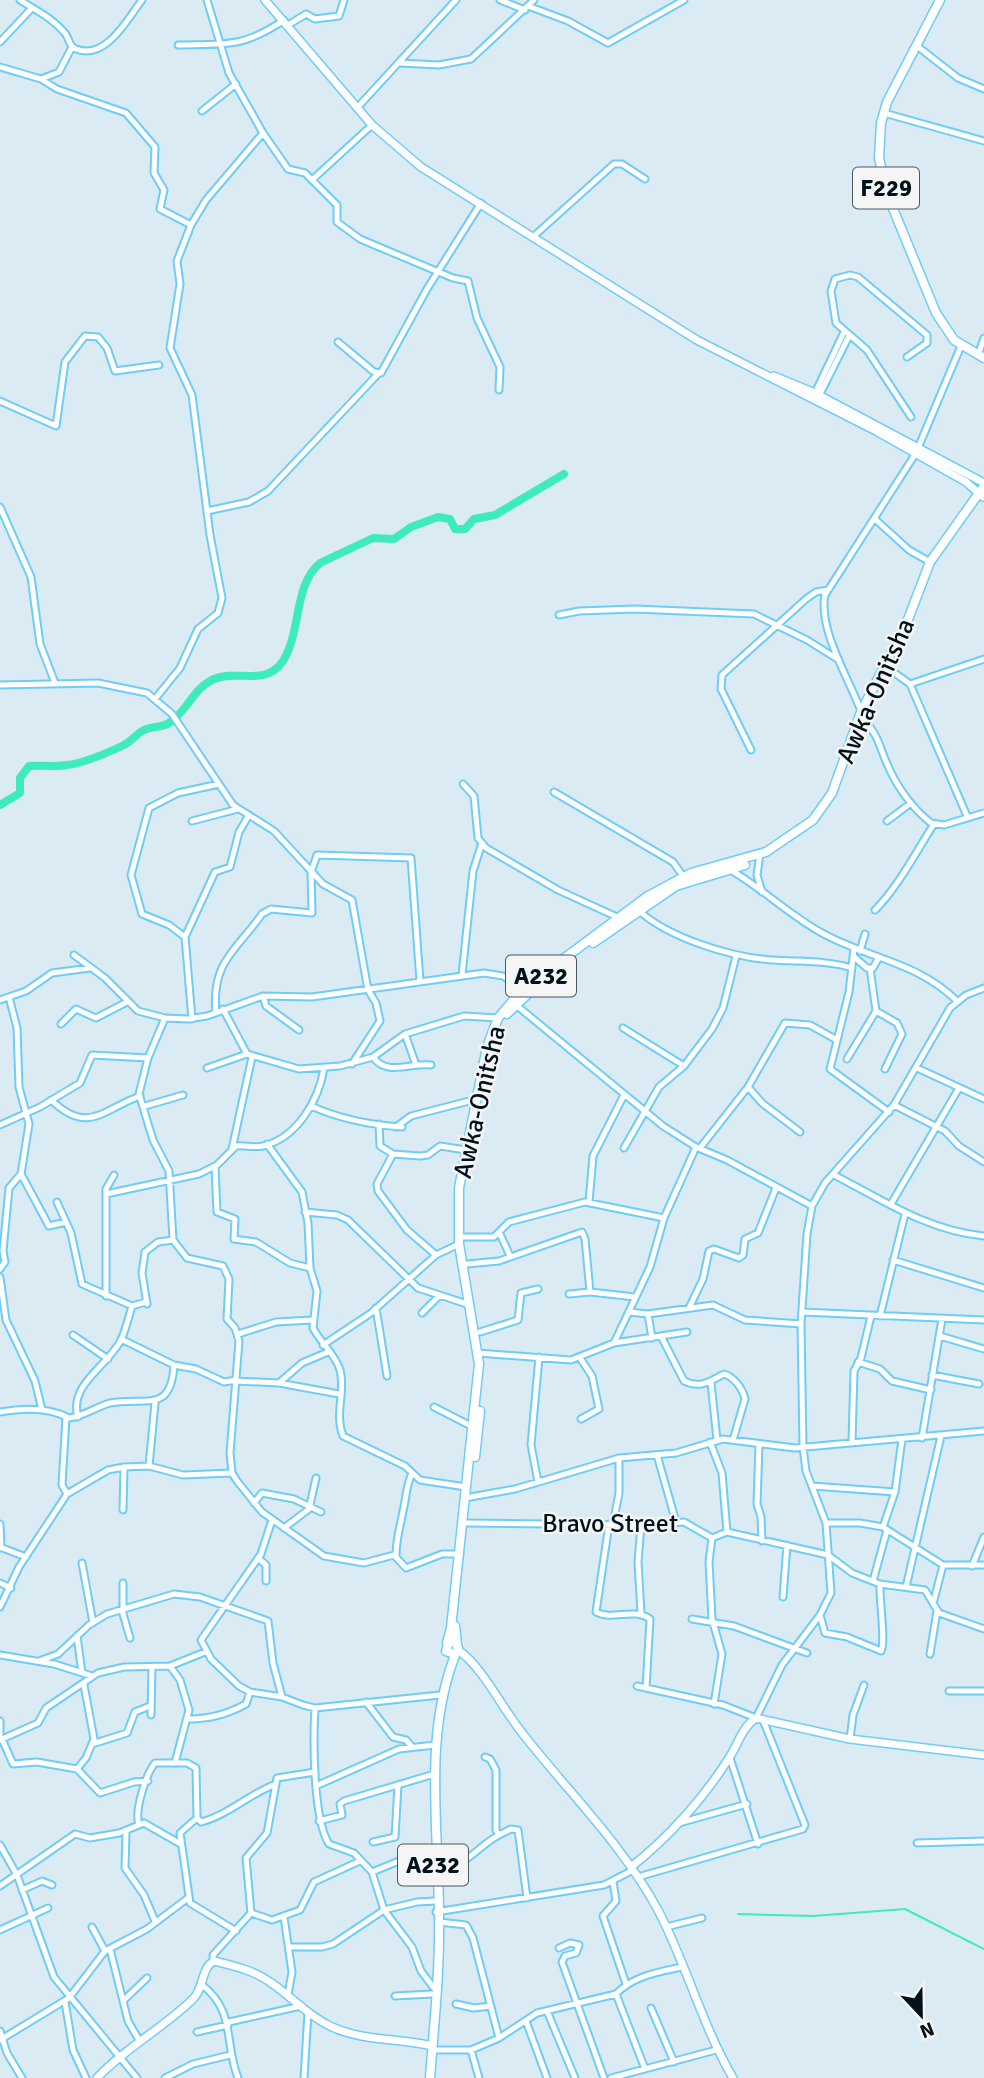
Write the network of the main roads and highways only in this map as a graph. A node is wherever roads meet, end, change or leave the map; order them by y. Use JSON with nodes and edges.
{"nodes":[{"id":1,"x":265,"y":0,"type":"edge"},
{"id":2,"x":940,"y":0,"type":"edge"},
{"id":3,"x":981,"y":357,"type":"edge"},
{"id":4,"x":759,"y":373,"type":"junction"},
{"id":5,"x":917,"y":451,"type":"junction"},
{"id":6,"x":983,"y":491,"type":"edge"},
{"id":7,"x":862,"y":715,"type":"junction"},
{"id":8,"x":726,"y":867,"type":"junction"},
{"id":9,"x":513,"y":1002,"type":"junction"},
{"id":10,"x":461,"y":1241,"type":"junction"},
{"id":11,"x":481,"y":1353,"type":"junction"},
{"id":12,"x":467,"y":1497,"type":"junction"},
{"id":13,"x":460,"y":1554,"type":"junction"},
{"id":14,"x":453,"y":1649,"type":"junction"},
{"id":15,"x":984,"y":1755,"type":"edge"},
{"id":16,"x":632,"y":1868,"type":"junction"},
{"id":17,"x":437,"y":1912,"type":"junction"},
{"id":18,"x":430,"y":2047,"type":"junction"},
{"id":19,"x":97,"y":2078,"type":"edge"},
{"id":20,"x":428,"y":2078,"type":"edge"},
{"id":21,"x":733,"y":2078,"type":"edge"}],
"edges":[{"from":1,"to":4,"type":"main road"},
{"from":2,"to":3,"type":"main road","number":"F229"},
{"from":4,"to":5,"type":"main road"},
{"from":4,"to":5,"type":"main road"},
{"from":5,"to":6,"type":"main road"},
{"from":6,"to":7,"type":"main road","name":"Awka-Onitsha","number":"A232"},
{"from":6,"to":7,"type":"main road","name":"Awka-Onitsha","number":"A232"},
{"from":7,"to":8,"type":"main road","name":"Awka-Onitsha","number":"A232"},
{"from":8,"to":9,"type":"main road","name":"Awka-Onitsha","number":"A232"},
{"from":8,"to":9,"type":"main road","name":"Awka-Onitsha","number":"A232"},
{"from":9,"to":10,"type":"main road","name":"Awka-Onitsha","number":"A232"},
{"from":9,"to":10,"type":"main road","name":"Awka-Onitsha","number":"A232"},
{"from":10,"to":11,"type":"main road","name":"Awka-Onitsha","number":"A232"},
{"from":10,"to":11,"type":"main road","name":"Awka-Onitsha","number":"A232"},
{"from":11,"to":12,"type":"main road","name":"Awka-Onitsha","number":"A232"},
{"from":11,"to":12,"type":"main road","name":"Awka-Onitsha","number":"A232"},
{"from":12,"to":13,"type":"main road","name":"Awka-Onitsha","number":"A232"},
{"from":12,"to":13,"type":"main road","name":"Awka-Onitsha","number":"A232"},
{"from":13,"to":14,"type":"main road","name":"Awka-Onitsha","number":"A232"},
{"from":14,"to":16,"type":"main road"},
{"from":14,"to":17,"type":"main road","number":"A232"},
{"from":14,"to":17,"type":"main road","number":"A232"},
{"from":15,"to":16,"type":"main road"},
{"from":16,"to":21,"type":"main road"},
{"from":17,"to":18,"type":"main road","number":"A232"},
{"from":17,"to":18,"type":"main road","number":"A232"},
{"from":18,"to":19,"type":"main road"},
{"from":18,"to":20,"type":"main road","number":"A232"}]}
